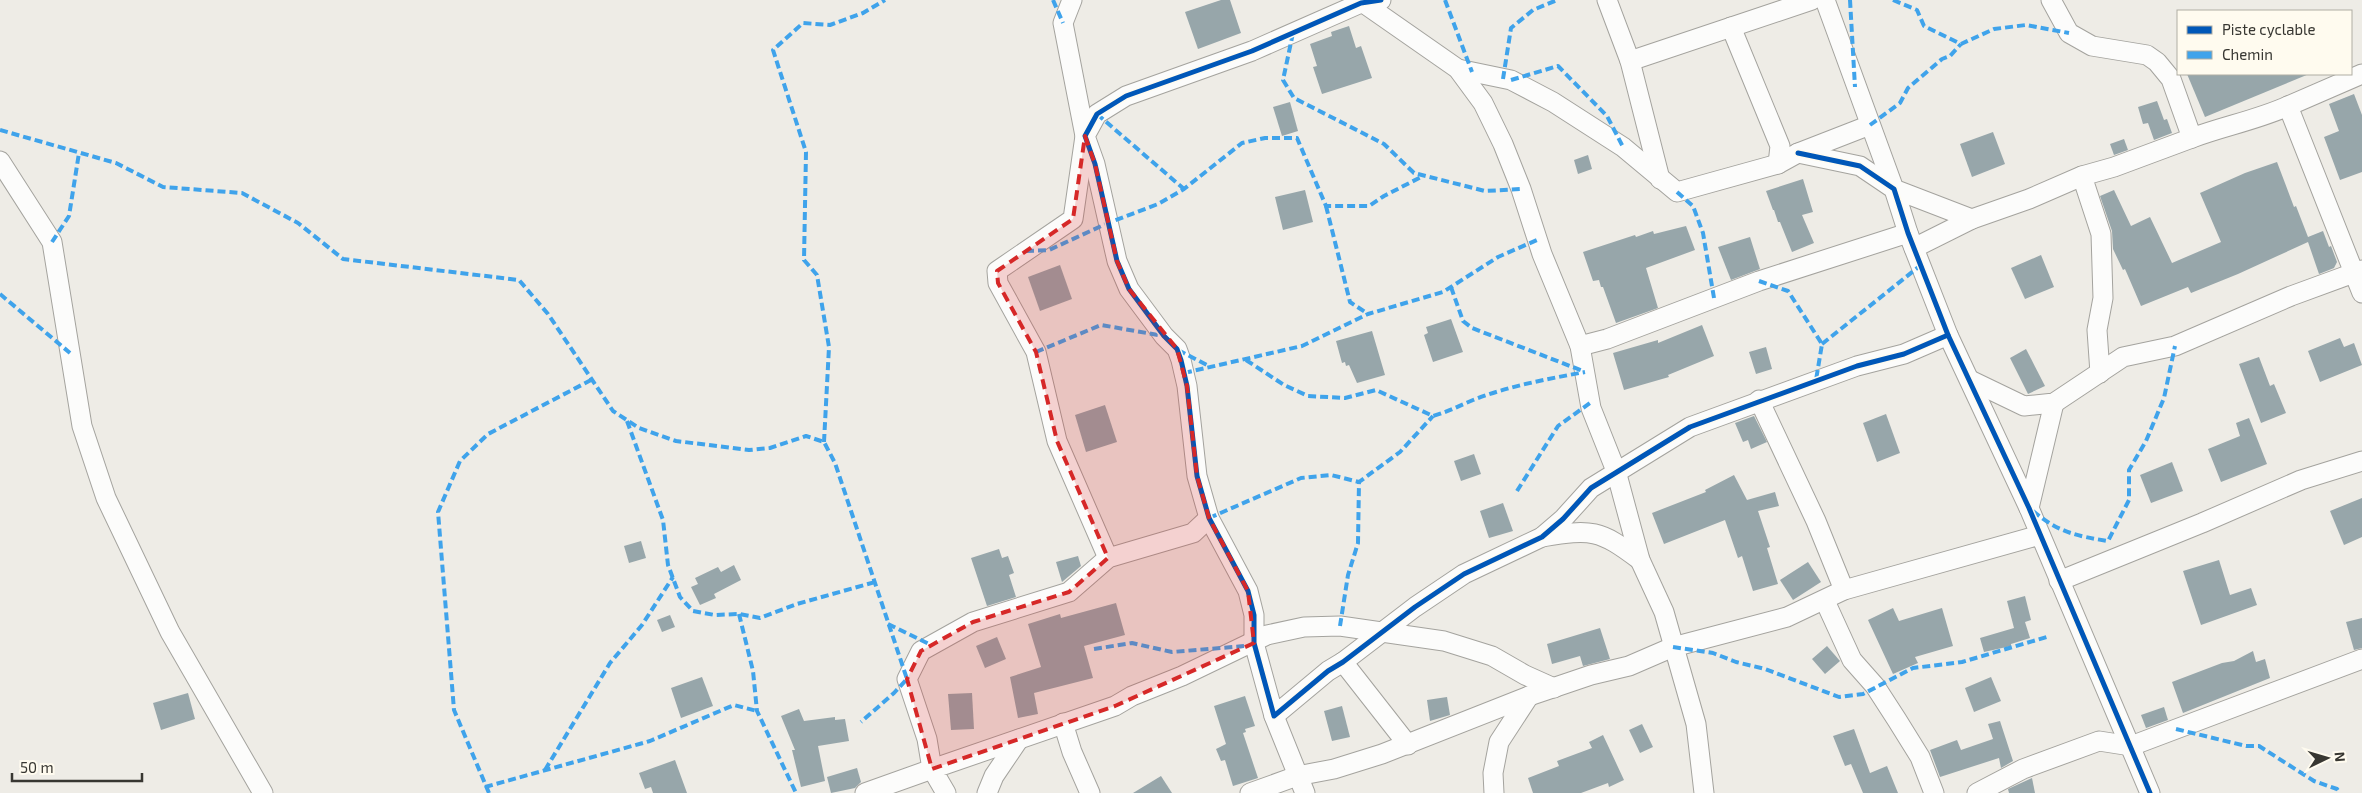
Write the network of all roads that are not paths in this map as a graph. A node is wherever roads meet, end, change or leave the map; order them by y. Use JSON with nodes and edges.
{"nodes":[{"id":1,"x":1072,"y":0,"type":"edge"},
{"id":2,"x":1381,"y":0,"type":"edge"},
{"id":3,"x":1607,"y":0,"type":"edge"},
{"id":4,"x":1812,"y":0,"type":"edge"},
{"id":5,"x":1825,"y":0,"type":"edge"},
{"id":6,"x":2051,"y":0,"type":"edge"},
{"id":7,"x":1360,"y":1,"type":"edge"},
{"id":8,"x":1731,"y":27,"type":"junction"},
{"id":9,"x":1630,"y":61,"type":"junction"},
{"id":10,"x":1458,"y":69,"type":"junction"},
{"id":11,"x":2362,"y":74,"type":"edge"},
{"id":12,"x":2288,"y":106,"type":"junction"},
{"id":13,"x":1870,"y":126,"type":"junction"},
{"id":14,"x":1085,"y":136,"type":"junction"},
{"id":15,"x":2192,"y":138,"type":"junction"},
{"id":16,"x":1798,"y":154,"type":"junction"},
{"id":17,"x":0,"y":161,"type":"edge"},
{"id":18,"x":1778,"y":164,"type":"junction"},
{"id":19,"x":2082,"y":176,"type":"junction"},
{"id":20,"x":1660,"y":179,"type":"junction"},
{"id":21,"x":1894,"y":189,"type":"junction"},
{"id":22,"x":1972,"y":219,"type":"junction"},
{"id":23,"x":1911,"y":240,"type":"junction"},
{"id":24,"x":2358,"y":272,"type":"edge"},
{"id":25,"x":2362,"y":294,"type":"edge"},
{"id":26,"x":1948,"y":335,"type":"junction"},
{"id":27,"x":1580,"y":346,"type":"junction"},
{"id":28,"x":2100,"y":373,"type":"junction"},
{"id":29,"x":1970,"y":380,"type":"junction"},
{"id":30,"x":1759,"y":400,"type":"junction"},
{"id":31,"x":2054,"y":403,"type":"junction"},
{"id":32,"x":2362,"y":461,"type":"edge"},
{"id":33,"x":1616,"y":471,"type":"junction"},
{"id":34,"x":2029,"y":508,"type":"junction"},
{"id":35,"x":1209,"y":518,"type":"junction"},
{"id":36,"x":2040,"y":535,"type":"junction"},
{"id":37,"x":1542,"y":537,"type":"junction"},
{"id":38,"x":1108,"y":558,"type":"junction"},
{"id":39,"x":1640,"y":560,"type":"junction"},
{"id":40,"x":2059,"y":581,"type":"junction"},
{"id":41,"x":1844,"y":590,"type":"junction"},
{"id":42,"x":1825,"y":601,"type":"junction"},
{"id":43,"x":1380,"y":633,"type":"junction"},
{"id":44,"x":1254,"y":643,"type":"junction"},
{"id":45,"x":1673,"y":647,"type":"junction"},
{"id":46,"x":2362,"y":659,"type":"edge"},
{"id":47,"x":1343,"y":662,"type":"junction"},
{"id":48,"x":1554,"y":688,"type":"junction"},
{"id":49,"x":1529,"y":696,"type":"junction"},
{"id":50,"x":1274,"y":716,"type":"junction"},
{"id":51,"x":1063,"y":723,"type":"junction"},
{"id":52,"x":1020,"y":738,"type":"junction"},
{"id":53,"x":1408,"y":744,"type":"junction"},
{"id":54,"x":2131,"y":746,"type":"junction"},
{"id":55,"x":932,"y":769,"type":"junction"},
{"id":56,"x":1301,"y":785,"type":"edge"},
{"id":57,"x":263,"y":793,"type":"edge"},
{"id":58,"x":865,"y":793,"type":"edge"},
{"id":59,"x":946,"y":793,"type":"edge"},
{"id":60,"x":988,"y":793,"type":"edge"},
{"id":61,"x":1090,"y":793,"type":"edge"},
{"id":62,"x":1250,"y":793,"type":"edge"},
{"id":63,"x":1494,"y":793,"type":"edge"},
{"id":64,"x":1704,"y":793,"type":"edge"},
{"id":65,"x":1934,"y":793,"type":"edge"},
{"id":66,"x":1977,"y":793,"type":"edge"},
{"id":67,"x":2150,"y":793,"type":"edge"}],
"edges":[{"from":1,"to":14,"type":"street"},
{"from":2,"to":7,"type":"street"},
{"from":3,"to":9,"type":"street"},
{"from":4,"to":8,"type":"street"},
{"from":5,"to":13,"type":"street"},
{"from":6,"to":15,"type":"street"},
{"from":7,"to":10,"type":"street"},
{"from":7,"to":14,"type":"street"},
{"from":8,"to":9,"type":"street"},
{"from":8,"to":18,"type":"street"},
{"from":9,"to":20,"type":"street"},
{"from":10,"to":20,"type":"street"},
{"from":10,"to":27,"type":"street"},
{"from":11,"to":12,"type":"street"},
{"from":12,"to":15,"type":"street"},
{"from":12,"to":24,"type":"street"},
{"from":13,"to":16,"type":"street"},
{"from":13,"to":21,"type":"street"},
{"from":14,"to":35,"type":"street"},
{"from":14,"to":38,"type":"street"},
{"from":15,"to":19,"type":"street"},
{"from":16,"to":18,"type":"street"},
{"from":16,"to":21,"type":"street"},
{"from":17,"to":57,"type":"street"},
{"from":18,"to":20,"type":"street"},
{"from":19,"to":22,"type":"street"},
{"from":19,"to":28,"type":"street"},
{"from":21,"to":22,"type":"street"},
{"from":21,"to":23,"type":"street"},
{"from":22,"to":23,"type":"street"},
{"from":23,"to":26,"type":"street"},
{"from":23,"to":27,"type":"street"},
{"from":24,"to":25,"type":"street"},
{"from":24,"to":28,"type":"street"},
{"from":26,"to":29,"type":"street"},
{"from":26,"to":30,"type":"street"},
{"from":27,"to":33,"type":"street"},
{"from":28,"to":31,"type":"street"},
{"from":29,"to":31,"type":"street"},
{"from":29,"to":34,"type":"street"},
{"from":30,"to":33,"type":"street"},
{"from":30,"to":41,"type":"street"},
{"from":31,"to":34,"type":"street"},
{"from":32,"to":40,"type":"street"},
{"from":33,"to":37,"type":"street"},
{"from":33,"to":39,"type":"street"},
{"from":34,"to":36,"type":"street"},
{"from":35,"to":38,"type":"street"},
{"from":35,"to":44,"type":"street"},
{"from":36,"to":40,"type":"street"},
{"from":36,"to":41,"type":"street"},
{"from":37,"to":39,"type":"street"},
{"from":37,"to":43,"type":"street"},
{"from":38,"to":55,"type":"street"},
{"from":39,"to":45,"type":"street"},
{"from":40,"to":54,"type":"street"},
{"from":41,"to":42,"type":"street"},
{"from":42,"to":45,"type":"street"},
{"from":42,"to":65,"type":"street"},
{"from":43,"to":44,"type":"street"},
{"from":43,"to":47,"type":"street"},
{"from":43,"to":48,"type":"street"},
{"from":44,"to":50,"type":"street"},
{"from":44,"to":51,"type":"street"},
{"from":45,"to":48,"type":"street"},
{"from":45,"to":64,"type":"street"},
{"from":46,"to":54,"type":"street"},
{"from":47,"to":50,"type":"street"},
{"from":47,"to":53,"type":"street"},
{"from":48,"to":49,"type":"street"},
{"from":49,"to":53,"type":"street"},
{"from":49,"to":63,"type":"street"},
{"from":50,"to":56,"type":"street"},
{"from":51,"to":52,"type":"street"},
{"from":51,"to":61,"type":"street"},
{"from":52,"to":55,"type":"street"},
{"from":52,"to":60,"type":"street"},
{"from":53,"to":56,"type":"street"},
{"from":54,"to":66,"type":"street"},
{"from":54,"to":67,"type":"street"},
{"from":55,"to":58,"type":"street"},
{"from":55,"to":59,"type":"street"},
{"from":56,"to":62,"type":"street"}]}
